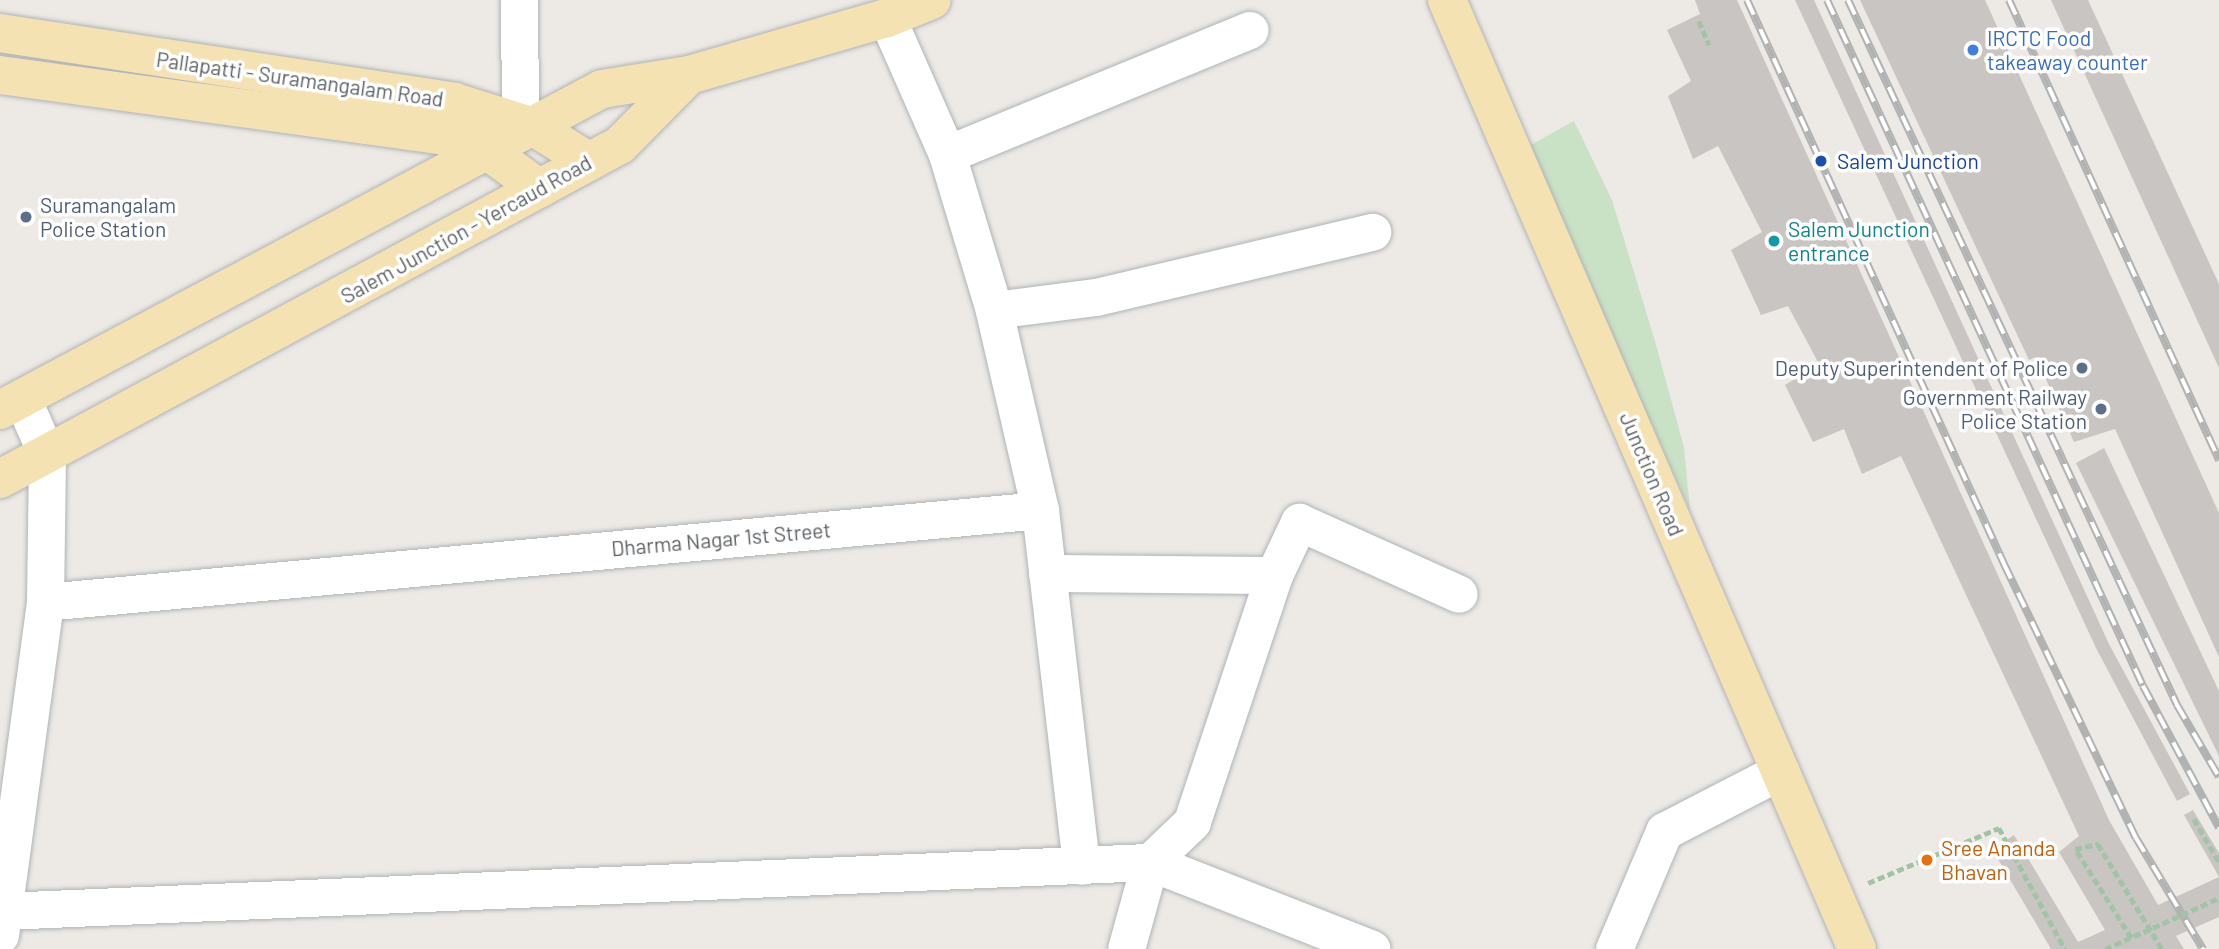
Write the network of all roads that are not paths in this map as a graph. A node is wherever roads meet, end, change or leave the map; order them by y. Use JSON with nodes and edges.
{"nodes":[{"id":1,"x":519,"y":0,"type":"edge"},
{"id":2,"x":932,"y":0,"type":"edge"},
{"id":3,"x":1447,"y":0,"type":"edge"},
{"id":4,"x":887,"y":18,"type":"junction"},
{"id":5,"x":1250,"y":30,"type":"dead end"},
{"id":6,"x":0,"y":33,"type":"edge"},
{"id":7,"x":0,"y":75,"type":"edge"},
{"id":8,"x":689,"y":75,"type":"junction"},
{"id":9,"x":527,"y":124,"type":"junction"},
{"id":10,"x":488,"y":151,"type":"junction"},
{"id":11,"x":947,"y":154,"type":"junction"},
{"id":12,"x":588,"y":161,"type":"junction"},
{"id":13,"x":540,"y":189,"type":"junction"},
{"id":14,"x":1372,"y":232,"type":"dead end"},
{"id":15,"x":995,"y":310,"type":"junction"},
{"id":16,"x":11,"y":404,"type":"edge"},
{"id":17,"x":47,"y":456,"type":"junction"},
{"id":18,"x":0,"y":479,"type":"edge"},
{"id":19,"x":1040,"y":510,"type":"junction"},
{"id":20,"x":1047,"y":573,"type":"junction"},
{"id":21,"x":1274,"y":575,"type":"junction"},
{"id":22,"x":1459,"y":594,"type":"dead end"},
{"id":23,"x":45,"y":601,"type":"junction"},
{"id":24,"x":1780,"y":771,"type":"junction"},
{"id":25,"x":6,"y":846,"type":"edge"},
{"id":26,"x":1150,"y":862,"type":"junction"},
{"id":27,"x":1081,"y":866,"type":"junction"},
{"id":28,"x":2,"y":923,"type":"edge"},
{"id":29,"x":1126,"y":949,"type":"edge"},
{"id":30,"x":1372,"y":949,"type":"edge"},
{"id":31,"x":1614,"y":949,"type":"edge"},
{"id":32,"x":1857,"y":949,"type":"edge"}],
"edges":[{"from":1,"to":9,"type":"street"},
{"from":2,"to":4,"type":"main road","name":"Salem Junction - Yercaud Road"},
{"from":3,"to":24,"type":"main road","name":"Junction Road"},
{"from":4,"to":8,"type":"main road","name":"Salem Junction - Yercaud Road"},
{"from":4,"to":11,"type":"street"},
{"from":5,"to":11,"type":"street"},
{"from":6,"to":9,"type":"main road","name":"Pallapatti - Suramangalam Road"},
{"from":7,"to":10,"type":"main road"},
{"from":8,"to":9,"type":"main road"},
{"from":8,"to":12,"type":"main road","name":"Salem Junction - Yercaud Road"},
{"from":9,"to":10,"type":"main road"},
{"from":9,"to":12,"type":"main road","name":"Pallapatti - Suramangalam Road"},
{"from":10,"to":13,"type":"main road"},
{"from":10,"to":16,"type":"main road"},
{"from":11,"to":15,"type":"street"},
{"from":12,"to":13,"type":"main road","name":"Salem Junction - Yercaud Road"},
{"from":13,"to":17,"type":"main road","name":"Salem Junction - Yercaud Road"},
{"from":14,"to":15,"type":"street"},
{"from":15,"to":19,"type":"street"},
{"from":16,"to":17,"type":"street"},
{"from":17,"to":18,"type":"main road","name":"Salem Junction - Yercaud Road"},
{"from":17,"to":23,"type":"street"},
{"from":19,"to":20,"type":"street"},
{"from":19,"to":23,"type":"street","name":"Dharma Nagar 1st Street"},
{"from":20,"to":21,"type":"street"},
{"from":20,"to":27,"type":"street"},
{"from":21,"to":22,"type":"street"},
{"from":21,"to":26,"type":"street"},
{"from":23,"to":25,"type":"street"},
{"from":24,"to":31,"type":"street"},
{"from":24,"to":32,"type":"main road","name":"Junction Road"},
{"from":25,"to":28,"type":"street"},
{"from":26,"to":27,"type":"street"},
{"from":26,"to":29,"type":"street"},
{"from":26,"to":30,"type":"street"},
{"from":27,"to":28,"type":"street"}]}
